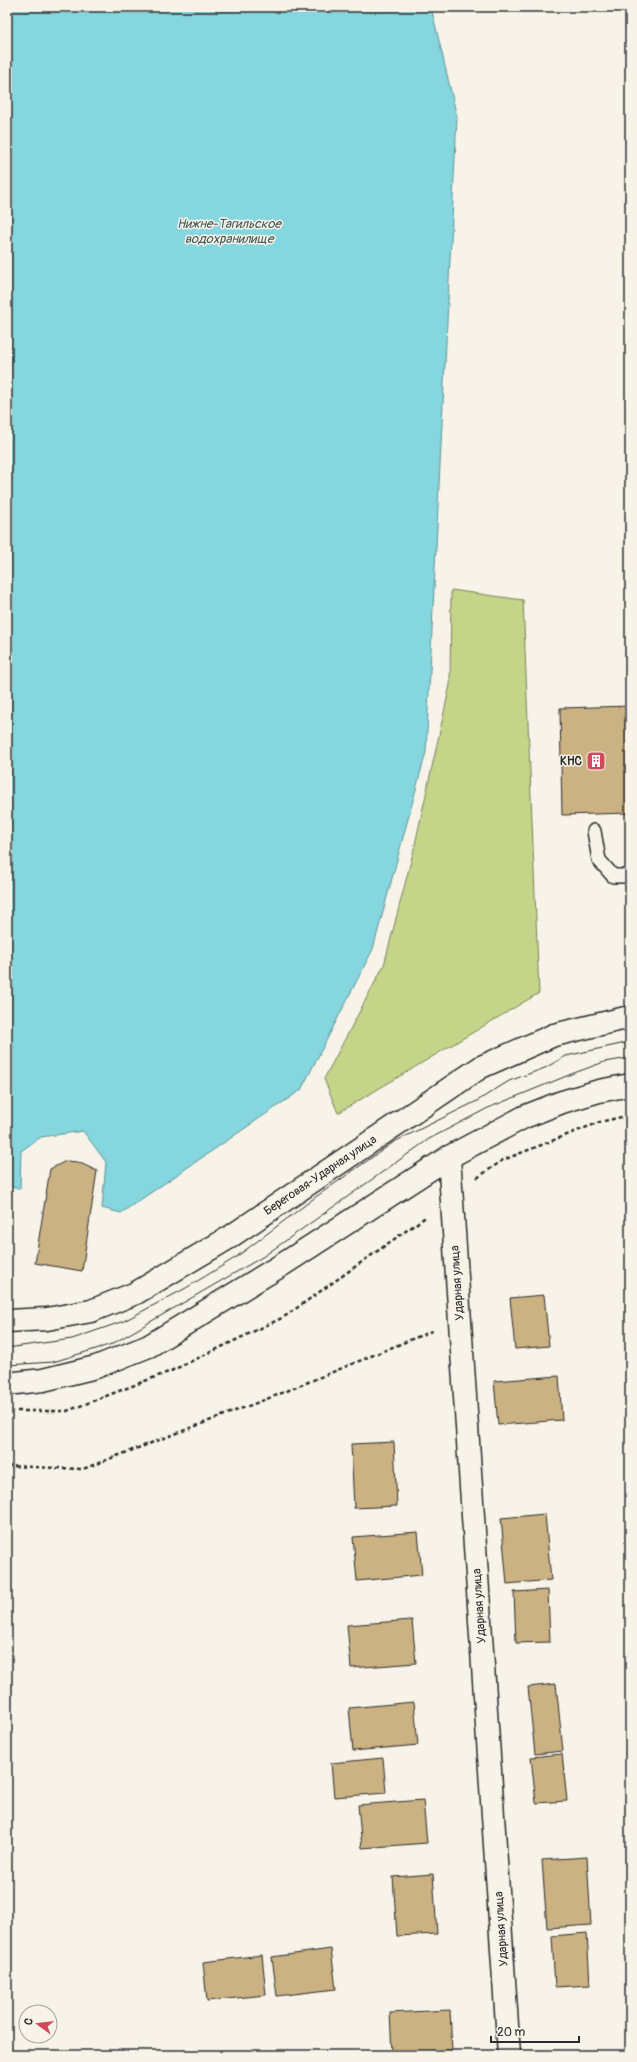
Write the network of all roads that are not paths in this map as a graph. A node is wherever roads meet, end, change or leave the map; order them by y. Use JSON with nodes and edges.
{"nodes":[{"id":1,"x":594,"y":831,"type":"dead end"},
{"id":2,"x":630,"y":876,"type":"edge"},
{"id":3,"x":630,"y":1017,"type":"edge"},
{"id":4,"x":630,"y":1085,"type":"edge"},
{"id":5,"x":449,"y":1157,"type":"junction"},
{"id":6,"x":7,"y":1321,"type":"edge"},
{"id":7,"x":7,"y":1384,"type":"edge"},
{"id":8,"x":509,"y":2055,"type":"edge"}],
"edges":[{"from":1,"to":2,"type":"lane"},
{"from":3,"to":6,"type":"main road","name":"Береговая-Ударная улица"},
{"from":4,"to":5,"type":"main road"},
{"from":5,"to":7,"type":"main road"},
{"from":5,"to":8,"type":"main road","name":"Ударная улица"}]}
